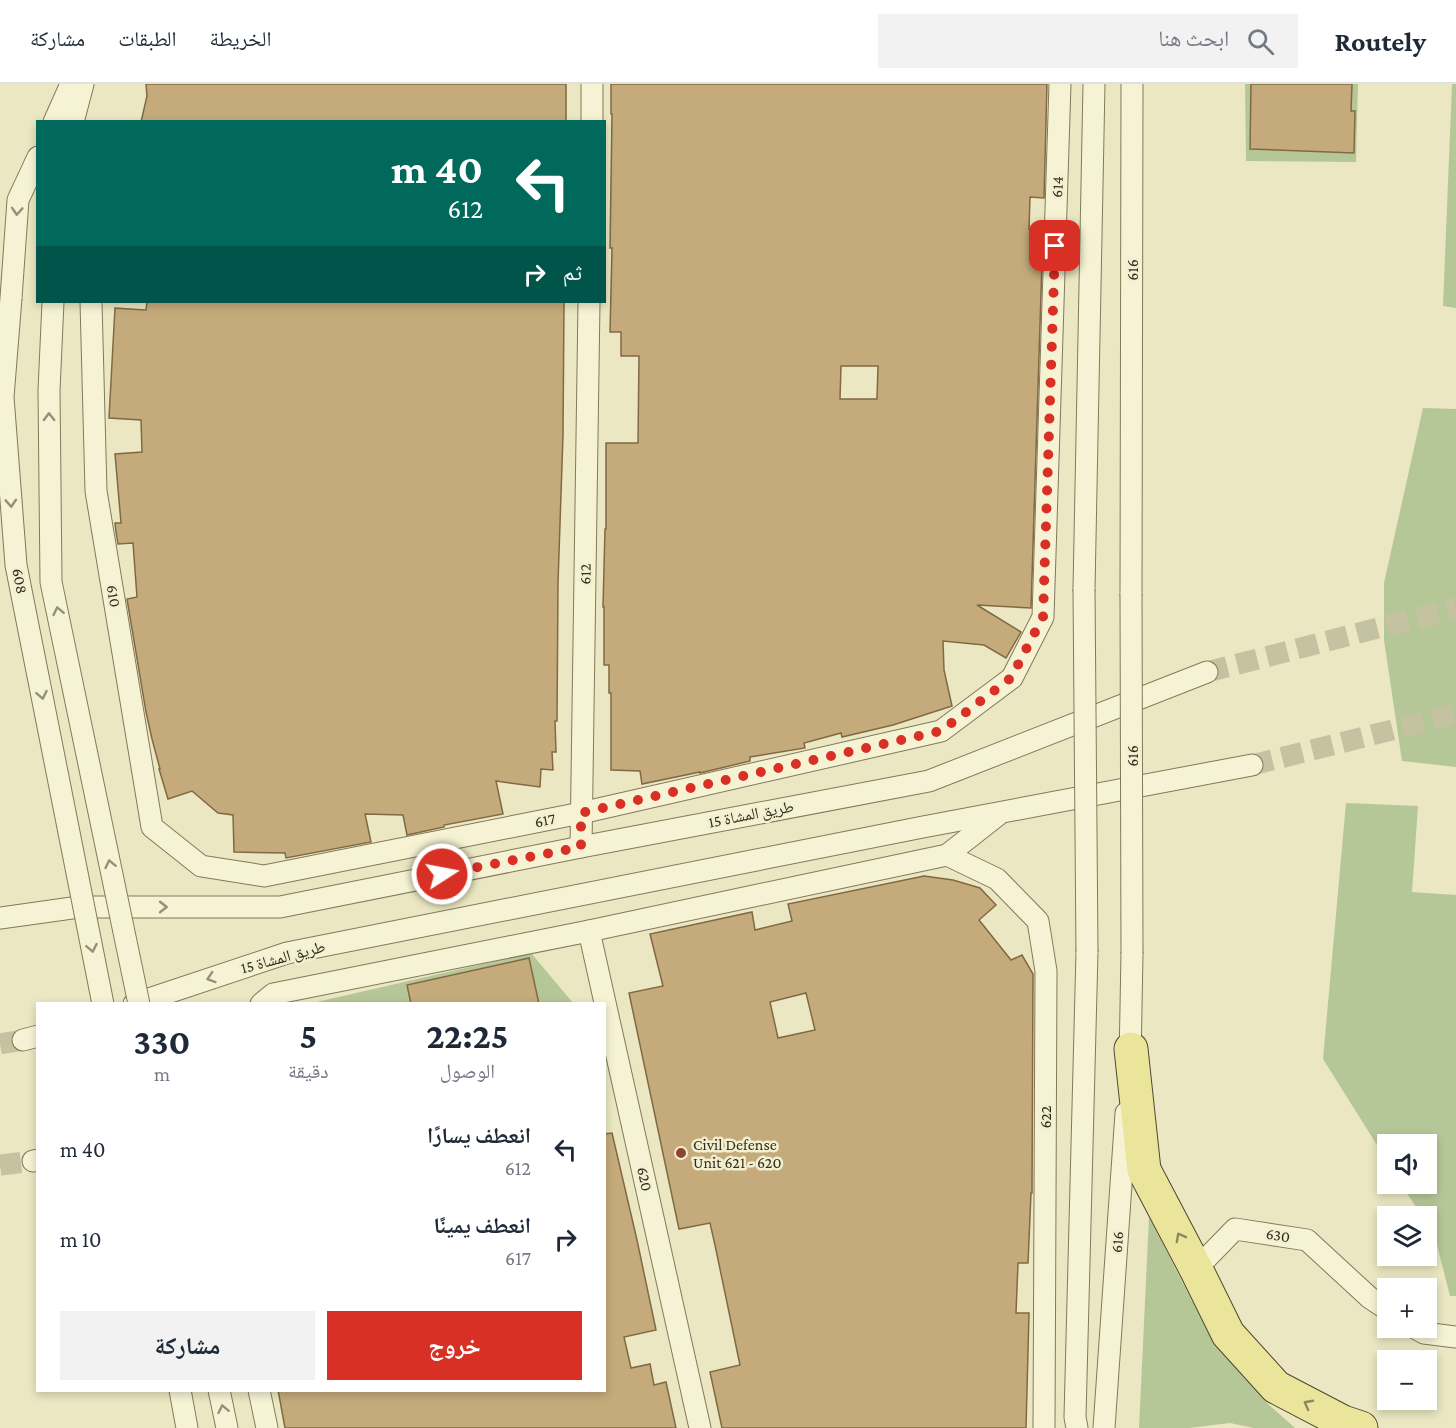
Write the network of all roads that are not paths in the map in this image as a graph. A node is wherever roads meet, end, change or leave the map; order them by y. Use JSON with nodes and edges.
{"nodes":[{"id":1,"x":71,"y":84,"type":"edge"},
{"id":2,"x":82,"y":84,"type":"edge"},
{"id":3,"x":592,"y":84,"type":"edge"},
{"id":4,"x":1060,"y":84,"type":"edge"},
{"id":5,"x":1094,"y":84,"type":"edge"},
{"id":6,"x":1132,"y":84,"type":"edge"},
{"id":7,"x":55,"y":120,"type":"edge"},
{"id":8,"x":73,"y":120,"type":"edge"},
{"id":9,"x":592,"y":120,"type":"edge"},
{"id":10,"x":36,"y":161,"type":"edge"},
{"id":11,"x":53,"y":303,"type":"edge"},
{"id":12,"x":92,"y":303,"type":"edge"},
{"id":13,"x":589,"y":303,"type":"edge"},
{"id":14,"x":1207,"y":672,"type":"tunnel mouth"},
{"id":15,"x":1011,"y":678,"type":"joint"},
{"id":16,"x":1252,"y":765,"type":"tunnel mouth"},
{"id":17,"x":581,"y":813,"type":"junction"},
{"id":18,"x":1001,"y":813,"type":"junction"},
{"id":19,"x":581,"y":847,"type":"junction"},
{"id":20,"x":947,"y":855,"type":"junction"},
{"id":21,"x":201,"y":867,"type":"joint"},
{"id":22,"x":0,"y":918,"type":"edge"},
{"id":23,"x":590,"y":931,"type":"junction"},
{"id":24,"x":103,"y":1002,"type":"edge"},
{"id":25,"x":139,"y":1002,"type":"edge"},
{"id":26,"x":140,"y":1002,"type":"edge"},
{"id":27,"x":263,"y":1002,"type":"edge"},
{"id":28,"x":606,"y":1002,"type":"edge"},
{"id":29,"x":606,"y":1003,"type":"edge"},
{"id":30,"x":1131,"y":1049,"type":"junction"},
{"id":31,"x":1196,"y":1269,"type":"junction"},
{"id":32,"x":1377,"y":1303,"type":"edge"},
{"id":33,"x":1437,"y":1335,"type":"edge"},
{"id":34,"x":1456,"y":1337,"type":"edge"},
{"id":35,"x":180,"y":1392,"type":"edge"},
{"id":36,"x":219,"y":1392,"type":"edge"},
{"id":37,"x":259,"y":1392,"type":"edge"},
{"id":38,"x":187,"y":1428,"type":"edge"},
{"id":39,"x":227,"y":1428,"type":"edge"},
{"id":40,"x":267,"y":1428,"type":"edge"},
{"id":41,"x":700,"y":1428,"type":"edge"},
{"id":42,"x":1044,"y":1428,"type":"edge"},
{"id":43,"x":1077,"y":1428,"type":"edge"},
{"id":44,"x":1104,"y":1428,"type":"edge"},
{"id":45,"x":1361,"y":1428,"type":"edge"}],
"edges":[{"from":1,"to":7,"type":"street"},
{"from":2,"to":8,"type":"street"},
{"from":3,"to":9,"type":"street"},
{"from":4,"to":15,"type":"street","name":"614"},
{"from":5,"to":43,"type":"street","bridge":true},
{"from":6,"to":30,"type":"street","name":"616","bridge":true},
{"from":10,"to":24,"type":"street","name":"608","one_way":true,"bridge":true},
{"from":25,"to":11,"type":"street","name":"608","one_way":true,"bridge":true},
{"from":12,"to":21,"type":"street","name":"610"},
{"from":13,"to":17,"type":"street","name":"612"},
{"from":14,"to":19,"type":"street","name":"طريق المشاة 15"},
{"from":15,"to":17,"type":"street","name":"617"},
{"from":16,"to":18,"type":"street","name":"طريق المشاة 15"},
{"from":17,"to":19,"type":"street","name":"612"},
{"from":17,"to":21,"type":"street","name":"617"},
{"from":18,"to":20,"type":"street","name":"طريق المشاة 15"},
{"from":18,"to":26,"type":"street","name":"طريق المشاة 15","one_way":true},
{"from":22,"to":19,"type":"street","name":"طريق المشاة 15","one_way":true},
{"from":20,"to":23,"type":"street","name":"طريق المشاة 15"},
{"from":20,"to":42,"type":"street","name":"622"},
{"from":23,"to":27,"type":"street","name":"طريق المشاة 15"},
{"from":23,"to":28,"type":"street","name":"620"},
{"from":29,"to":41,"type":"street","name":"620"},
{"from":31,"to":30,"type":"main road","one_way":true},
{"from":30,"to":44,"type":"street","name":"616"},
{"from":31,"to":32,"type":"street","name":"630"},
{"from":45,"to":31,"type":"main road","one_way":true},
{"from":33,"to":34,"type":"street"},
{"from":35,"to":38,"type":"street"},
{"from":39,"to":36,"type":"street","one_way":true},
{"from":37,"to":40,"type":"street"}]}
